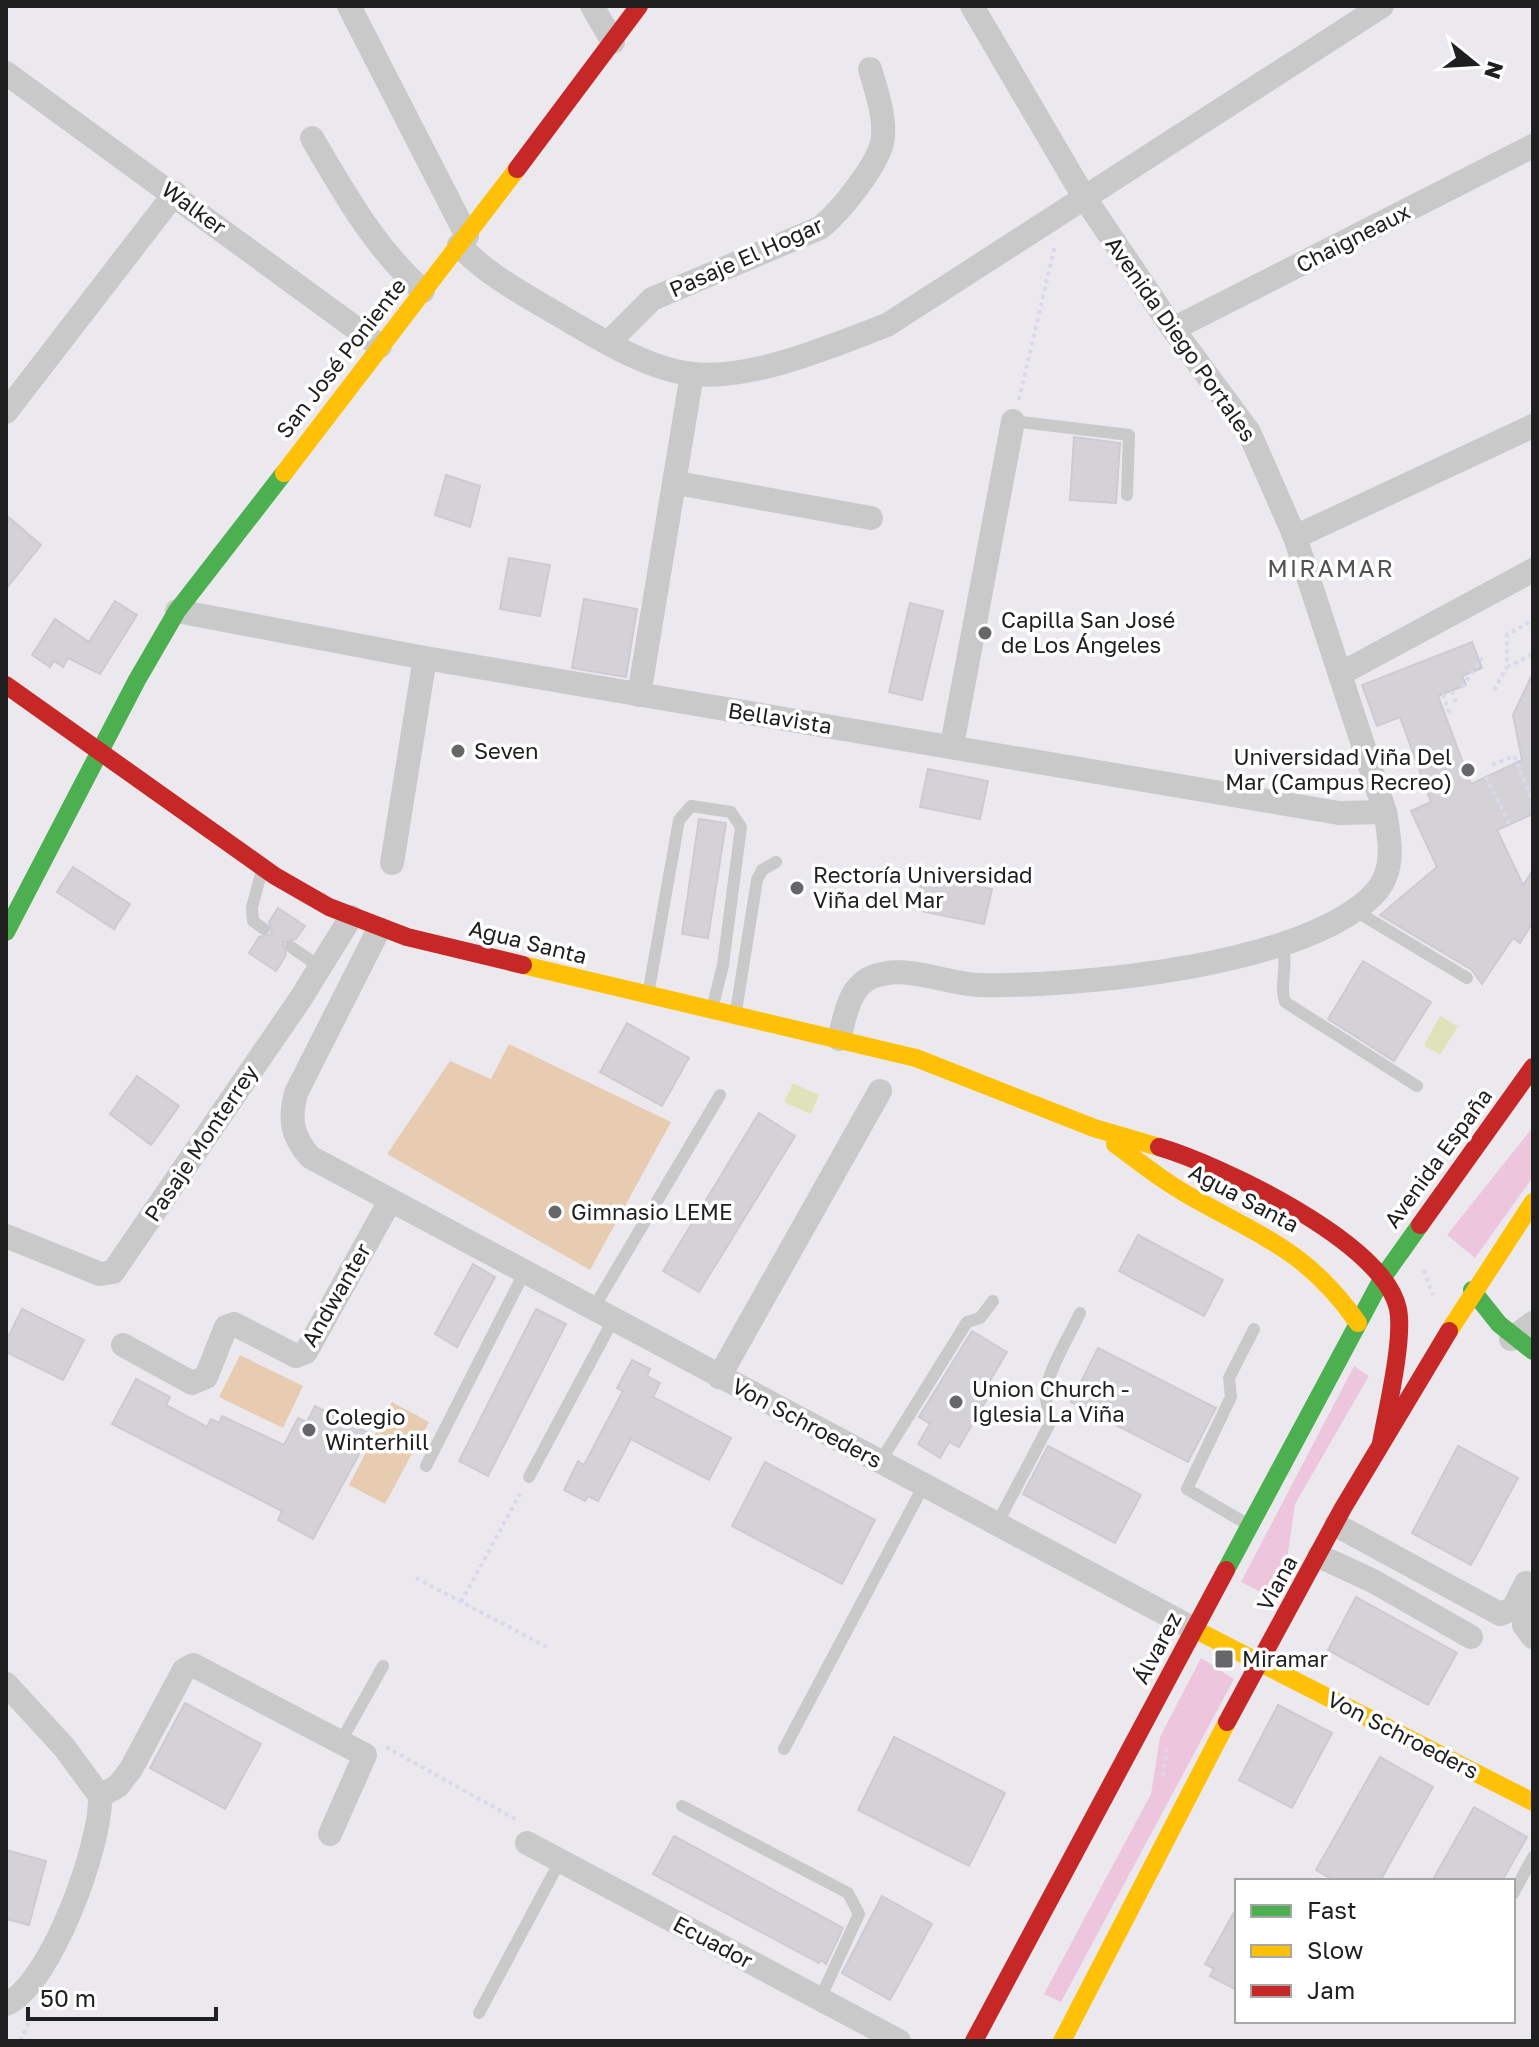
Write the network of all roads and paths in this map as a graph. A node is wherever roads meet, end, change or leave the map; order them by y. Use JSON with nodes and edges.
{"nodes":[{"id":1,"x":349,"y":6,"type":"edge"},
{"id":2,"x":592,"y":6,"type":"edge"},
{"id":3,"x":639,"y":6,"type":"edge"},
{"id":4,"x":972,"y":6,"type":"edge"},
{"id":5,"x":1382,"y":6,"type":"edge"},
{"id":6,"x":613,"y":42,"type":"junction"},
{"id":7,"x":870,"y":69,"type":"dead end"},
{"id":8,"x":6,"y":73,"type":"edge"},
{"id":9,"x":312,"y":138,"type":"dead end"},
{"id":10,"x":1533,"y":146,"type":"edge"},
{"id":11,"x":175,"y":193,"type":"junction"},
{"id":12,"x":1084,"y":197,"type":"junction"},
{"id":13,"x":463,"y":241,"type":"junction"},
{"id":14,"x":1051,"y":259,"type":"dead end"},
{"id":15,"x":423,"y":291,"type":"junction"},
{"id":16,"x":1173,"y":329,"type":"junction"},
{"id":17,"x":608,"y":343,"type":"junction"},
{"id":18,"x":380,"y":346,"type":"junction"},
{"id":19,"x":692,"y":374,"type":"junction"},
{"id":20,"x":1024,"y":383,"type":"dead end"},
{"id":21,"x":6,"y":412,"type":"edge"},
{"id":22,"x":1013,"y":421,"type":"joint"},
{"id":23,"x":1533,"y":426,"type":"edge"},
{"id":24,"x":677,"y":483,"type":"junction"},
{"id":25,"x":1127,"y":495,"type":"dead end"},
{"id":26,"x":871,"y":518,"type":"dead end"},
{"id":27,"x":1295,"y":537,"type":"junction"},
{"id":28,"x":1533,"y":570,"type":"edge"},
{"id":29,"x":177,"y":611,"type":"junction"},
{"id":30,"x":1533,"y":620,"type":"edge"},
{"id":31,"x":1533,"y":654,"type":"edge"},
{"id":32,"x":1484,"y":655,"type":"dead end"},
{"id":33,"x":425,"y":658,"type":"junction"},
{"id":34,"x":1507,"y":667,"type":"junction"},
{"id":35,"x":1340,"y":674,"type":"junction"},
{"id":36,"x":6,"y":685,"type":"edge"},
{"id":37,"x":1462,"y":687,"type":"dead end"},
{"id":38,"x":1494,"y":690,"type":"dead end"},
{"id":39,"x":1452,"y":691,"type":"dead end"},
{"id":40,"x":1443,"y":694,"type":"dead end"},
{"id":41,"x":639,"y":695,"type":"junction"},
{"id":42,"x":1456,"y":704,"type":"dead end"},
{"id":43,"x":1450,"y":715,"type":"dead end"},
{"id":44,"x":952,"y":745,"type":"junction"},
{"id":45,"x":100,"y":752,"type":"junction"},
{"id":46,"x":1492,"y":765,"type":"dead end"},
{"id":47,"x":1486,"y":777,"type":"dead end"},
{"id":48,"x":1533,"y":802,"type":"edge"},
{"id":49,"x":1385,"y":812,"type":"junction"},
{"id":50,"x":1510,"y":825,"type":"dead end"},
{"id":51,"x":776,"y":862,"type":"dead end"},
{"id":52,"x":392,"y":863,"type":"dead end"},
{"id":53,"x":263,"y":867,"type":"junction"},
{"id":54,"x":1354,"y":910,"type":"junction"},
{"id":55,"x":351,"y":917,"type":"junction"},
{"id":56,"x":264,"y":929,"type":"dead end"},
{"id":57,"x":379,"y":929,"type":"junction"},
{"id":58,"x":6,"y":932,"type":"edge"},
{"id":59,"x":291,"y":947,"type":"dead end"},
{"id":60,"x":1283,"y":947,"type":"junction"},
{"id":61,"x":320,"y":967,"type":"junction"},
{"id":62,"x":1467,"y":978,"type":"dead end"},
{"id":63,"x":647,"y":996,"type":"junction"},
{"id":64,"x":712,"y":1010,"type":"junction"},
{"id":65,"x":735,"y":1016,"type":"junction"},
{"id":66,"x":839,"y":1039,"type":"junction"},
{"id":67,"x":1533,"y":1067,"type":"edge"},
{"id":68,"x":1417,"y":1086,"type":"dead end"},
{"id":69,"x":880,"y":1091,"type":"dead end"},
{"id":70,"x":720,"y":1095,"type":"dead end"},
{"id":71,"x":1094,"y":1128,"type":"junction"},
{"id":72,"x":390,"y":1201,"type":"junction"},
{"id":73,"x":1533,"y":1202,"type":"edge"},
{"id":74,"x":6,"y":1236,"type":"edge"},
{"id":75,"x":524,"y":1273,"type":"junction"},
{"id":76,"x":1383,"y":1277,"type":"junction"},
{"id":77,"x":1472,"y":1290,"type":"junction"},
{"id":78,"x":993,"y":1301,"type":"dead end"},
{"id":79,"x":1080,"y":1313,"type":"dead end"},
{"id":80,"x":603,"y":1315,"type":"junction"},
{"id":81,"x":1358,"y":1323,"type":"junction"},
{"id":82,"x":1533,"y":1323,"type":"edge"},
{"id":83,"x":1254,"y":1329,"type":"dead end"},
{"id":84,"x":1511,"y":1339,"type":"junction"},
{"id":85,"x":123,"y":1345,"type":"dead end"},
{"id":86,"x":1533,"y":1351,"type":"edge"},
{"id":87,"x":719,"y":1377,"type":"junction"},
{"id":88,"x":1381,"y":1443,"type":"junction"},
{"id":89,"x":880,"y":1462,"type":"junction"},
{"id":90,"x":426,"y":1466,"type":"dead end"},
{"id":91,"x":529,"y":1477,"type":"joint"},
{"id":92,"x":924,"y":1485,"type":"junction"},
{"id":93,"x":997,"y":1524,"type":"junction"},
{"id":94,"x":1336,"y":1525,"type":"junction"},
{"id":95,"x":1250,"y":1526,"type":"junction"},
{"id":96,"x":1319,"y":1556,"type":"junction"},
{"id":97,"x":416,"y":1578,"type":"dead end"},
{"id":98,"x":1530,"y":1591,"type":"edge"},
{"id":99,"x":461,"y":1602,"type":"junction"},
{"id":100,"x":1194,"y":1629,"type":"junction"},
{"id":101,"x":1471,"y":1637,"type":"dead end"},
{"id":102,"x":1533,"y":1637,"type":"edge"},
{"id":103,"x":547,"y":1647,"type":"dead end"},
{"id":104,"x":1262,"y":1662,"type":"junction"},
{"id":105,"x":383,"y":1666,"type":"dead end"},
{"id":106,"x":6,"y":1684,"type":"edge"},
{"id":107,"x":340,"y":1743,"type":"junction"},
{"id":108,"x":388,"y":1746,"type":"dead end"},
{"id":109,"x":784,"y":1749,"type":"dead end"},
{"id":110,"x":100,"y":1796,"type":"junction"},
{"id":111,"x":1533,"y":1802,"type":"edge"},
{"id":112,"x":682,"y":1806,"type":"dead end"},
{"id":113,"x":524,"y":1833,"type":"joint"},
{"id":114,"x":330,"y":1834,"type":"dead end"},
{"id":115,"x":1533,"y":1857,"type":"edge"},
{"id":116,"x":560,"y":1861,"type":"junction"},
{"id":117,"x":1515,"y":1890,"type":"edge"},
{"id":118,"x":820,"y":1999,"type":"junction"},
{"id":119,"x":996,"y":1999,"type":"junction"},
{"id":120,"x":6,"y":2004,"type":"edge"},
{"id":121,"x":479,"y":2013,"type":"dead end"},
{"id":122,"x":998,"y":2039,"type":"edge"},
{"id":123,"x":899,"y":2041,"type":"edge"},
{"id":124,"x":974,"y":2041,"type":"edge"},
{"id":125,"x":1062,"y":2041,"type":"edge"}],
"edges":[{"from":1,"to":13,"type":"street"},
{"from":2,"to":6,"type":"street"},
{"from":3,"to":6,"type":"main road","name":"San José Poniente"},
{"from":4,"to":12,"type":"street","name":"Avenida Diego Portales"},
{"from":5,"to":12,"type":"street"},
{"from":6,"to":13,"type":"main road","name":"San José Poniente"},
{"from":7,"to":17,"type":"street","name":"Pasaje El Hogar"},
{"from":8,"to":11,"type":"street","name":"Walker"},
{"from":9,"to":15,"type":"street"},
{"from":10,"to":16,"type":"street","name":"Chaigneaux"},
{"from":11,"to":18,"type":"street","name":"Walker"},
{"from":11,"to":21,"type":"street"},
{"from":12,"to":16,"type":"street","name":"Avenida Diego Portales"},
{"from":12,"to":19,"type":"street"},
{"from":13,"to":15,"type":"main road","name":"San José Poniente"},
{"from":13,"to":17,"type":"street"},
{"from":14,"to":20,"type":"path"},
{"from":15,"to":18,"type":"main road","name":"San José Poniente"},
{"from":16,"to":27,"type":"street","name":"Avenida Diego Portales"},
{"from":17,"to":19,"type":"street"},
{"from":18,"to":29,"type":"main road","name":"San José Poniente"},
{"from":19,"to":24,"type":"street"},
{"from":22,"to":25,"type":"lane"},
{"from":22,"to":44,"type":"street"},
{"from":23,"to":27,"type":"street"},
{"from":24,"to":26,"type":"street"},
{"from":24,"to":41,"type":"street"},
{"from":27,"to":35,"type":"street","name":"Avenida Diego Portales"},
{"from":28,"to":35,"type":"street"},
{"from":29,"to":33,"type":"street","name":"Bellavista"},
{"from":29,"to":45,"type":"main road","name":"San José Poniente"},
{"from":30,"to":34,"type":"path"},
{"from":31,"to":34,"type":"path"},
{"from":32,"to":37,"type":"path"},
{"from":33,"to":41,"type":"street","name":"Bellavista"},
{"from":33,"to":52,"type":"street"},
{"from":34,"to":38,"type":"path"},
{"from":35,"to":49,"type":"street","name":"Avenida Diego Portales"},
{"from":36,"to":45,"type":"main road","name":"Agua Santa"},
{"from":39,"to":42,"type":"path"},
{"from":40,"to":43,"type":"path"},
{"from":41,"to":44,"type":"street","name":"Bellavista"},
{"from":44,"to":49,"type":"street","name":"Bellavista"},
{"from":45,"to":53,"type":"main road","name":"Agua Santa"},
{"from":45,"to":58,"type":"main road","name":"San José Poniente"},
{"from":46,"to":48,"type":"path"},
{"from":47,"to":50,"type":"path"},
{"from":49,"to":54,"type":"street","name":"Avenida Diego Portales"},
{"from":51,"to":65,"type":"lane"},
{"from":53,"to":55,"type":"main road","name":"Agua Santa"},
{"from":53,"to":56,"type":"lane"},
{"from":54,"to":60,"type":"street","name":"Avenida Diego Portales"},
{"from":54,"to":62,"type":"lane"},
{"from":55,"to":57,"type":"main road","name":"Agua Santa"},
{"from":55,"to":61,"type":"street","name":"Pasaje Monterrey"},
{"from":57,"to":63,"type":"main road","name":"Agua Santa"},
{"from":57,"to":72,"type":"street","name":"Von Schroeders"},
{"from":59,"to":61,"type":"lane"},
{"from":60,"to":66,"type":"street","name":"Avenida Diego Portales"},
{"from":60,"to":68,"type":"lane"},
{"from":61,"to":74,"type":"street","name":"Pasaje Monterrey"},
{"from":63,"to":64,"type":"main road","name":"Agua Santa"},
{"from":63,"to":64,"type":"lane"},
{"from":64,"to":65,"type":"main road","name":"Agua Santa"},
{"from":65,"to":66,"type":"main road","name":"Agua Santa"},
{"from":66,"to":71,"type":"main road","name":"Agua Santa"},
{"from":67,"to":76,"type":"main road","name":"Avenida España"},
{"from":69,"to":87,"type":"street"},
{"from":70,"to":80,"type":"lane"},
{"from":71,"to":76,"type":"main road","name":"Agua Santa"},
{"from":71,"to":81,"type":"main road","name":"Agua Santa"},
{"from":72,"to":75,"type":"street","name":"Von Schroeders"},
{"from":72,"to":85,"type":"street","name":"Andwanter"},
{"from":73,"to":77,"type":"main road","name":"Viana"},
{"from":75,"to":80,"type":"street","name":"Von Schroeders"},
{"from":75,"to":90,"type":"lane"},
{"from":76,"to":81,"type":"main road","name":"Álvarez"},
{"from":76,"to":88,"type":"main road"},
{"from":77,"to":84,"type":"main road"},
{"from":77,"to":88,"type":"main road","name":"Viana"},
{"from":78,"to":89,"type":"lane"},
{"from":79,"to":93,"type":"lane"},
{"from":80,"to":87,"type":"street","name":"Von Schroeders"},
{"from":80,"to":91,"type":"lane"},
{"from":81,"to":95,"type":"main road","name":"Álvarez"},
{"from":82,"to":84,"type":"street"},
{"from":83,"to":95,"type":"lane"},
{"from":84,"to":86,"type":"main road"},
{"from":87,"to":89,"type":"street","name":"Von Schroeders"},
{"from":88,"to":94,"type":"main road","name":"Viana"},
{"from":89,"to":92,"type":"street","name":"Von Schroeders"},
{"from":91,"to":99,"type":"path"},
{"from":92,"to":93,"type":"street","name":"Von Schroeders"},
{"from":92,"to":109,"type":"lane"},
{"from":93,"to":100,"type":"street","name":"Von Schroeders"},
{"from":94,"to":96,"type":"main road","name":"Viana"},
{"from":94,"to":98,"type":"street"},
{"from":95,"to":100,"type":"main road","name":"Álvarez"},
{"from":96,"to":101,"type":"street"},
{"from":96,"to":104,"type":"main road","name":"Viana"},
{"from":97,"to":99,"type":"path"},
{"from":98,"to":102,"type":"street"},
{"from":99,"to":103,"type":"path"},
{"from":100,"to":104,"type":"main road","name":"Von Schroeders"},
{"from":100,"to":119,"type":"main road","name":"Álvarez"},
{"from":104,"to":111,"type":"main road","name":"Von Schroeders"},
{"from":104,"to":125,"type":"main road","name":"Viana"},
{"from":105,"to":107,"type":"lane"},
{"from":106,"to":110,"type":"street"},
{"from":107,"to":110,"type":"street"},
{"from":107,"to":114,"type":"street"},
{"from":108,"to":113,"type":"path"},
{"from":110,"to":120,"type":"street"},
{"from":112,"to":118,"type":"lane"},
{"from":113,"to":116,"type":"street","name":"Ecuador"},
{"from":115,"to":117,"type":"lane"},
{"from":116,"to":118,"type":"street","name":"Ecuador"},
{"from":116,"to":121,"type":"lane"},
{"from":118,"to":123,"type":"street","name":"Ecuador"},
{"from":119,"to":122,"type":"main road"},
{"from":119,"to":124,"type":"main road","name":"Álvarez"}]}
